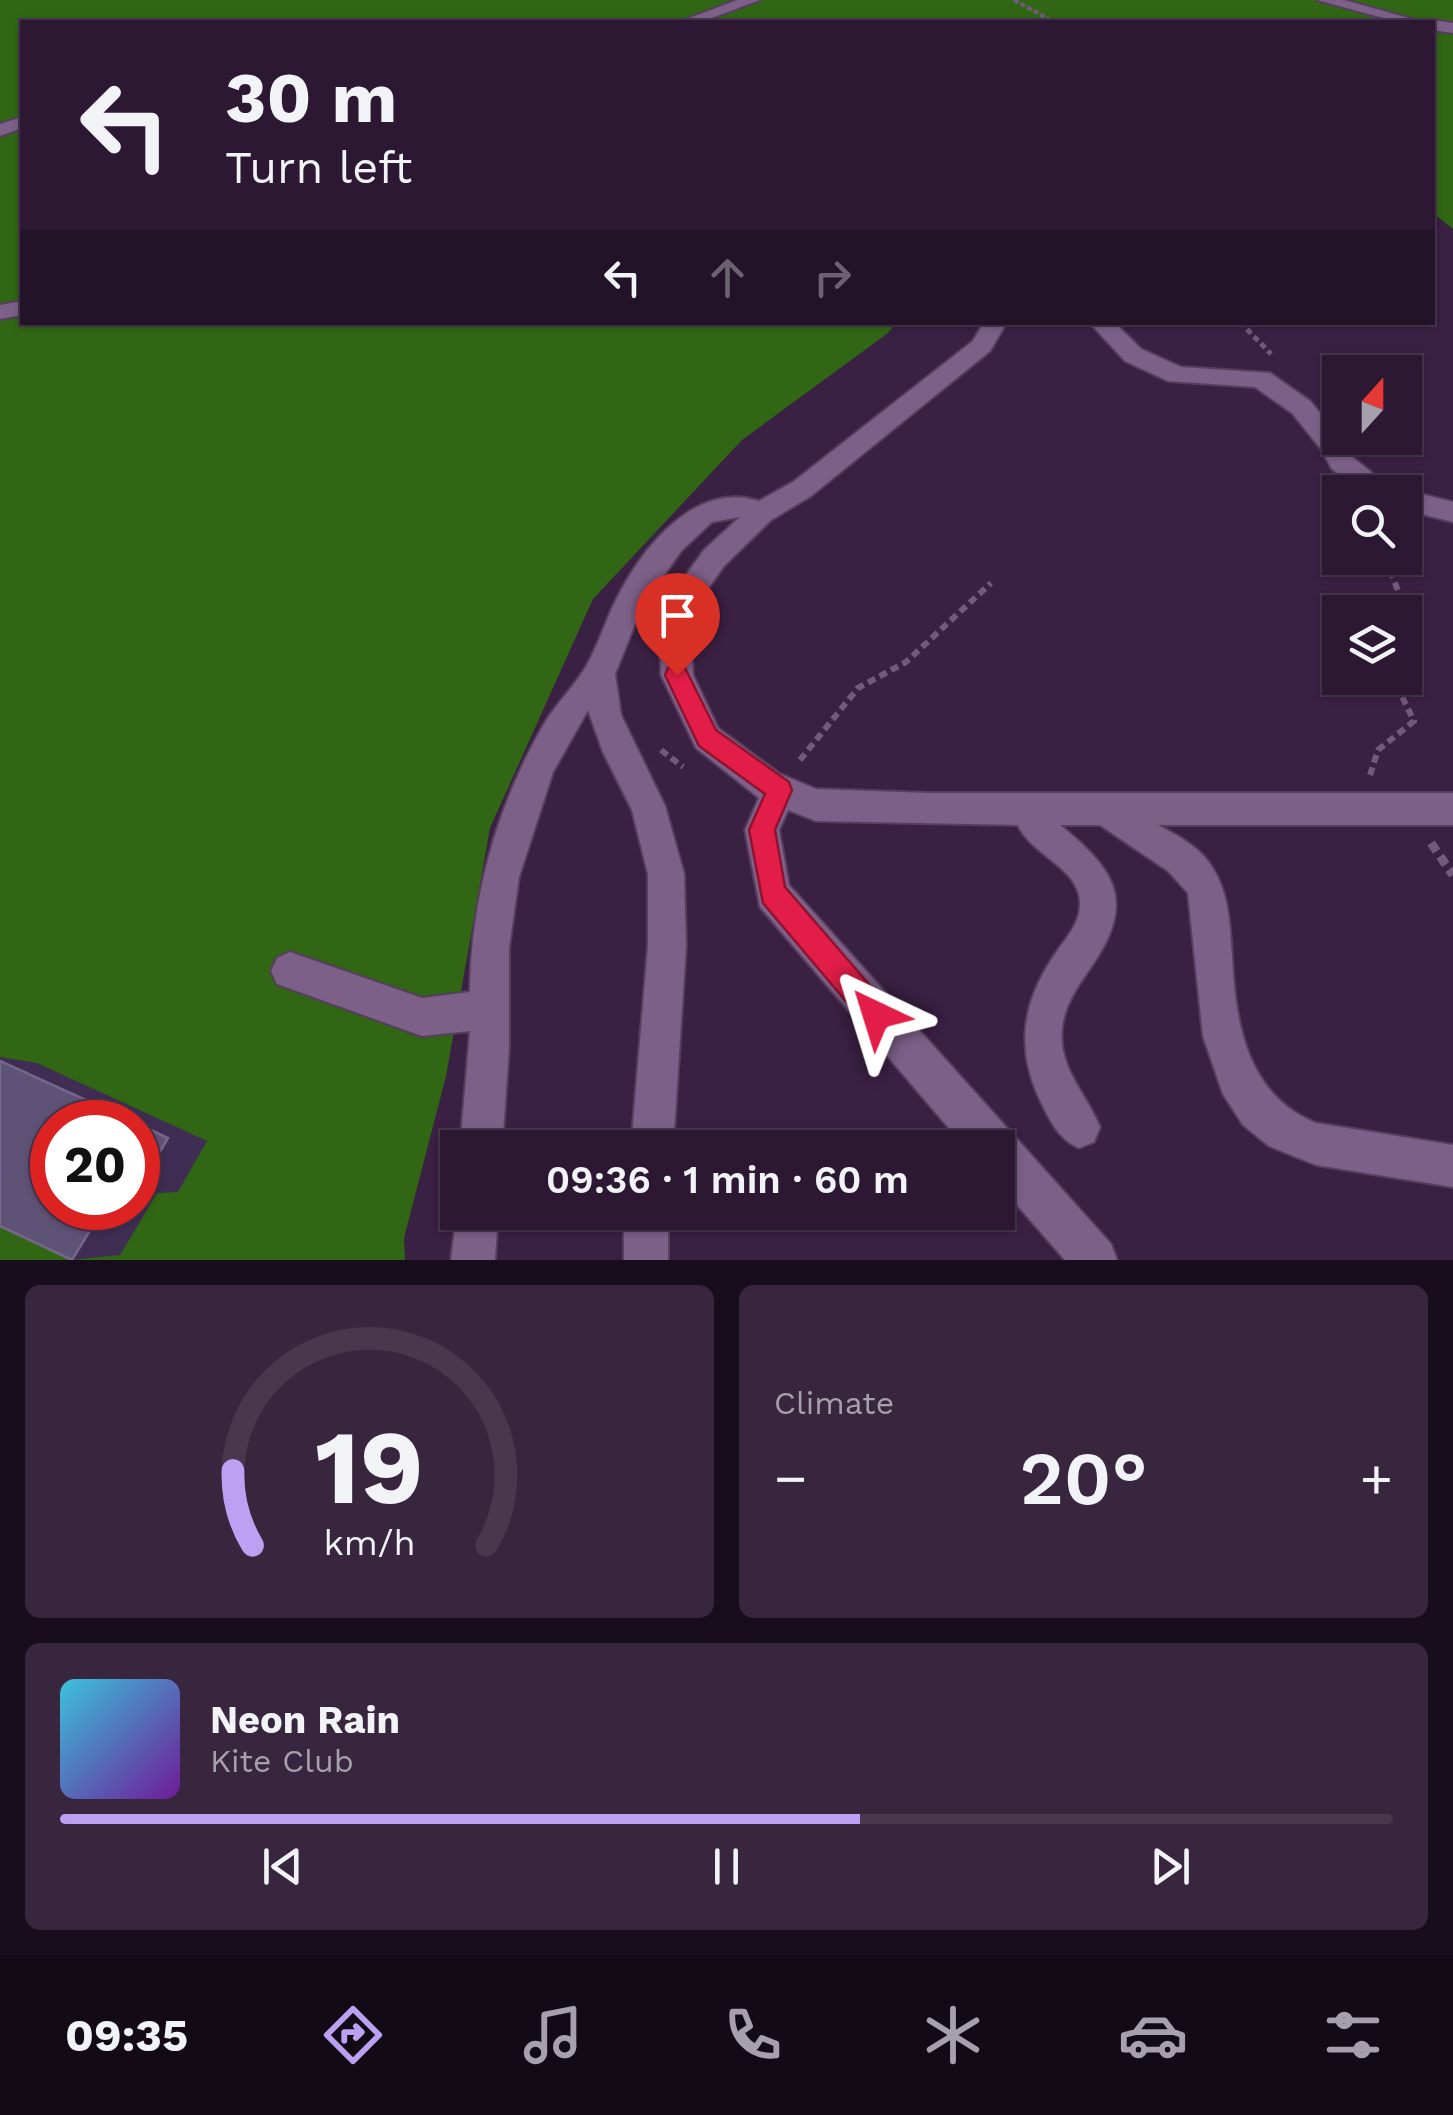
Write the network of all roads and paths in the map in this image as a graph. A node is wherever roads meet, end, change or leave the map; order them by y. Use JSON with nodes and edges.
{"nodes":[{"id":1,"x":752,"y":0,"type":"edge"},
{"id":2,"x":1014,"y":0,"type":"edge"},
{"id":3,"x":1325,"y":0,"type":"edge"},
{"id":4,"x":694,"y":20,"type":"edge"},
{"id":5,"x":1052,"y":20,"type":"edge"},
{"id":6,"x":1406,"y":20,"type":"edge"},
{"id":7,"x":994,"y":325,"type":"edge"},
{"id":8,"x":1103,"y":325,"type":"edge"},
{"id":9,"x":1357,"y":475,"type":"edge"},
{"id":10,"x":1422,"y":504,"type":"edge"},
{"id":11,"x":1453,"y":512,"type":"edge"},
{"id":12,"x":762,"y":513,"type":"junction"},
{"id":13,"x":990,"y":583,"type":"dead end"},
{"id":14,"x":599,"y":674,"type":"junction"},
{"id":15,"x":1401,"y":695,"type":"edge"},
{"id":16,"x":780,"y":790,"type":"junction"},
{"id":17,"x":1027,"y":808,"type":"junction"},
{"id":18,"x":1106,"y":808,"type":"junction"},
{"id":19,"x":1453,"y":809,"type":"edge"},
{"id":20,"x":1381,"y":812,"type":"junction"},
{"id":21,"x":290,"y":971,"type":"dead end"},
{"id":22,"x":489,"y":1009,"type":"junction"},
{"id":23,"x":1079,"y":1127,"type":"dead end"},
{"id":24,"x":482,"y":1130,"type":"edge"},
{"id":25,"x":653,"y":1130,"type":"edge"},
{"id":26,"x":979,"y":1130,"type":"edge"},
{"id":27,"x":1453,"y":1166,"type":"edge"},
{"id":28,"x":1015,"y":1171,"type":"edge"},
{"id":29,"x":474,"y":1230,"type":"edge"},
{"id":30,"x":646,"y":1230,"type":"edge"},
{"id":31,"x":472,"y":1260,"type":"edge"},
{"id":32,"x":646,"y":1260,"type":"edge"},
{"id":33,"x":1095,"y":1260,"type":"edge"}],
"edges":[{"from":1,"to":4,"type":"street"},
{"from":2,"to":5,"type":"path"},
{"from":3,"to":6,"type":"street"},
{"from":7,"to":12,"type":"street"},
{"from":8,"to":9,"type":"street"},
{"from":10,"to":11,"type":"street"},
{"from":12,"to":14,"type":"street"},
{"from":12,"to":16,"type":"street"},
{"from":13,"to":16,"type":"path"},
{"from":14,"to":22,"type":"street"},
{"from":14,"to":25,"type":"street"},
{"from":15,"to":20,"type":"path"},
{"from":16,"to":17,"type":"street"},
{"from":16,"to":26,"type":"street"},
{"from":17,"to":18,"type":"street"},
{"from":17,"to":23,"type":"street"},
{"from":18,"to":20,"type":"street"},
{"from":18,"to":27,"type":"street"},
{"from":19,"to":20,"type":"street"},
{"from":21,"to":22,"type":"street"},
{"from":22,"to":24,"type":"street"},
{"from":28,"to":33,"type":"street"},
{"from":29,"to":31,"type":"street"},
{"from":30,"to":32,"type":"street"}]}
